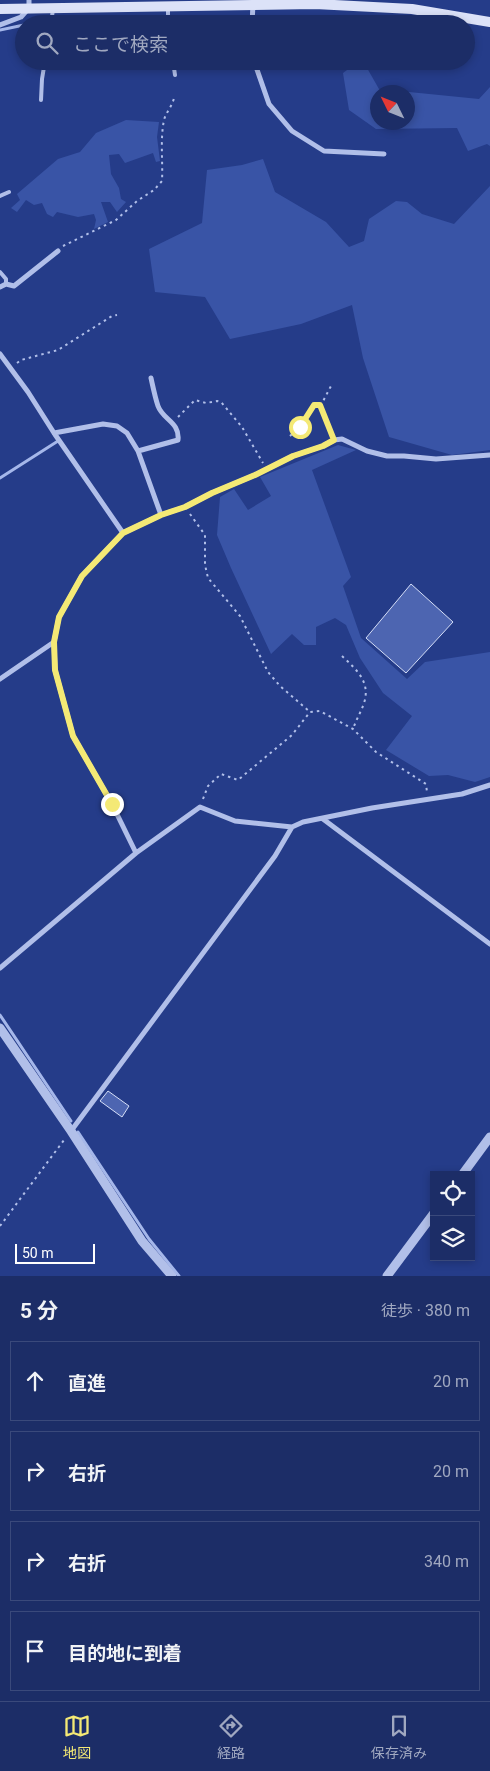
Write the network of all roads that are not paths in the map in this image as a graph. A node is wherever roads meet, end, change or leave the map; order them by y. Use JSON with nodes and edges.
{"nodes":[{"id":1,"x":315,"y":2,"type":"edge"},
{"id":2,"x":29,"y":4,"type":"edge"},
{"id":3,"x":163,"y":4,"type":"edge"},
{"id":4,"x":254,"y":4,"type":"junction"},
{"id":5,"x":53,"y":8,"type":"junction"},
{"id":6,"x":0,"y":9,"type":"edge"},
{"id":7,"x":22,"y":15,"type":"edge"},
{"id":8,"x":52,"y":15,"type":"edge"},
{"id":9,"x":253,"y":15,"type":"edge"},
{"id":10,"x":448,"y":15,"type":"edge"},
{"id":11,"x":15,"y":19,"type":"edge"},
{"id":12,"x":475,"y":20,"type":"edge"},
{"id":13,"x":490,"y":22,"type":"edge"},
{"id":14,"x":0,"y":25,"type":"edge"},
{"id":15,"x":44,"y":70,"type":"edge"},
{"id":16,"x":175,"y":70,"type":"edge"},
{"id":17,"x":257,"y":70,"type":"edge"},
{"id":18,"x":176,"y":76,"type":"dead end"},
{"id":19,"x":41,"y":100,"type":"dead end"},
{"id":20,"x":384,"y":154,"type":"dead end"},
{"id":21,"x":9,"y":192,"type":"dead end"},
{"id":22,"x":0,"y":196,"type":"edge"},
{"id":23,"x":58,"y":251,"type":"road end"},
{"id":24,"x":0,"y":272,"type":"edge"},
{"id":25,"x":6,"y":284,"type":"junction"},
{"id":26,"x":0,"y":288,"type":"edge"},
{"id":27,"x":0,"y":354,"type":"edge"},
{"id":28,"x":151,"y":378,"type":"dead end"},
{"id":29,"x":54,"y":433,"type":"junction"},
{"id":30,"x":138,"y":451,"type":"junction"},
{"id":31,"x":490,"y":455,"type":"edge"},
{"id":32,"x":161,"y":515,"type":"junction"},
{"id":33,"x":123,"y":533,"type":"junction"},
{"id":34,"x":54,"y":642,"type":"junction"},
{"id":35,"x":0,"y":678,"type":"edge"},
{"id":36,"x":490,"y":785,"type":"edge"},
{"id":37,"x":322,"y":819,"type":"junction"},
{"id":38,"x":292,"y":827,"type":"junction"},
{"id":39,"x":136,"y":853,"type":"junction"},
{"id":40,"x":490,"y":944,"type":"edge"},
{"id":41,"x":0,"y":968,"type":"edge"},
{"id":42,"x":0,"y":1028,"type":"edge"},
{"id":43,"x":71,"y":1131,"type":"junction"},
{"id":44,"x":490,"y":1137,"type":"edge"},
{"id":45,"x":465,"y":1171,"type":"edge"},
{"id":46,"x":432,"y":1216,"type":"edge"},
{"id":47,"x":172,"y":1276,"type":"edge"},
{"id":48,"x":387,"y":1276,"type":"edge"}],
"edges":[{"from":1,"to":4,"type":"main road"},
{"from":1,"to":10,"type":"main road"},
{"from":2,"to":5,"type":"main road"},
{"from":2,"to":6,"type":"main road"},
{"from":2,"to":7,"type":"street"},
{"from":3,"to":4,"type":"main road"},
{"from":3,"to":5,"type":"main road"},
{"from":4,"to":9,"type":"street"},
{"from":5,"to":8,"type":"lane"},
{"from":11,"to":14,"type":"street"},
{"from":12,"to":13,"type":"main road"},
{"from":15,"to":19,"type":"lane"},
{"from":16,"to":18,"type":"lane"},
{"from":17,"to":20,"type":"street"},
{"from":21,"to":22,"type":"lane"},
{"from":23,"to":25,"type":"street"},
{"from":24,"to":25,"type":"lane"},
{"from":25,"to":26,"type":"street"},
{"from":27,"to":29,"type":"street"},
{"from":28,"to":30,"type":"street"},
{"from":29,"to":30,"type":"street"},
{"from":29,"to":33,"type":"street"},
{"from":30,"to":32,"type":"street"},
{"from":31,"to":32,"type":"street"},
{"from":32,"to":33,"type":"street"},
{"from":33,"to":34,"type":"street"},
{"from":34,"to":35,"type":"street"},
{"from":34,"to":39,"type":"street"},
{"from":36,"to":37,"type":"street"},
{"from":37,"to":38,"type":"street"},
{"from":37,"to":40,"type":"street"},
{"from":38,"to":39,"type":"street"},
{"from":38,"to":43,"type":"street"},
{"from":39,"to":41,"type":"street"},
{"from":42,"to":43,"type":"street"},
{"from":43,"to":47,"type":"street"},
{"from":44,"to":45,"type":"street"},
{"from":46,"to":48,"type":"street"}]}
